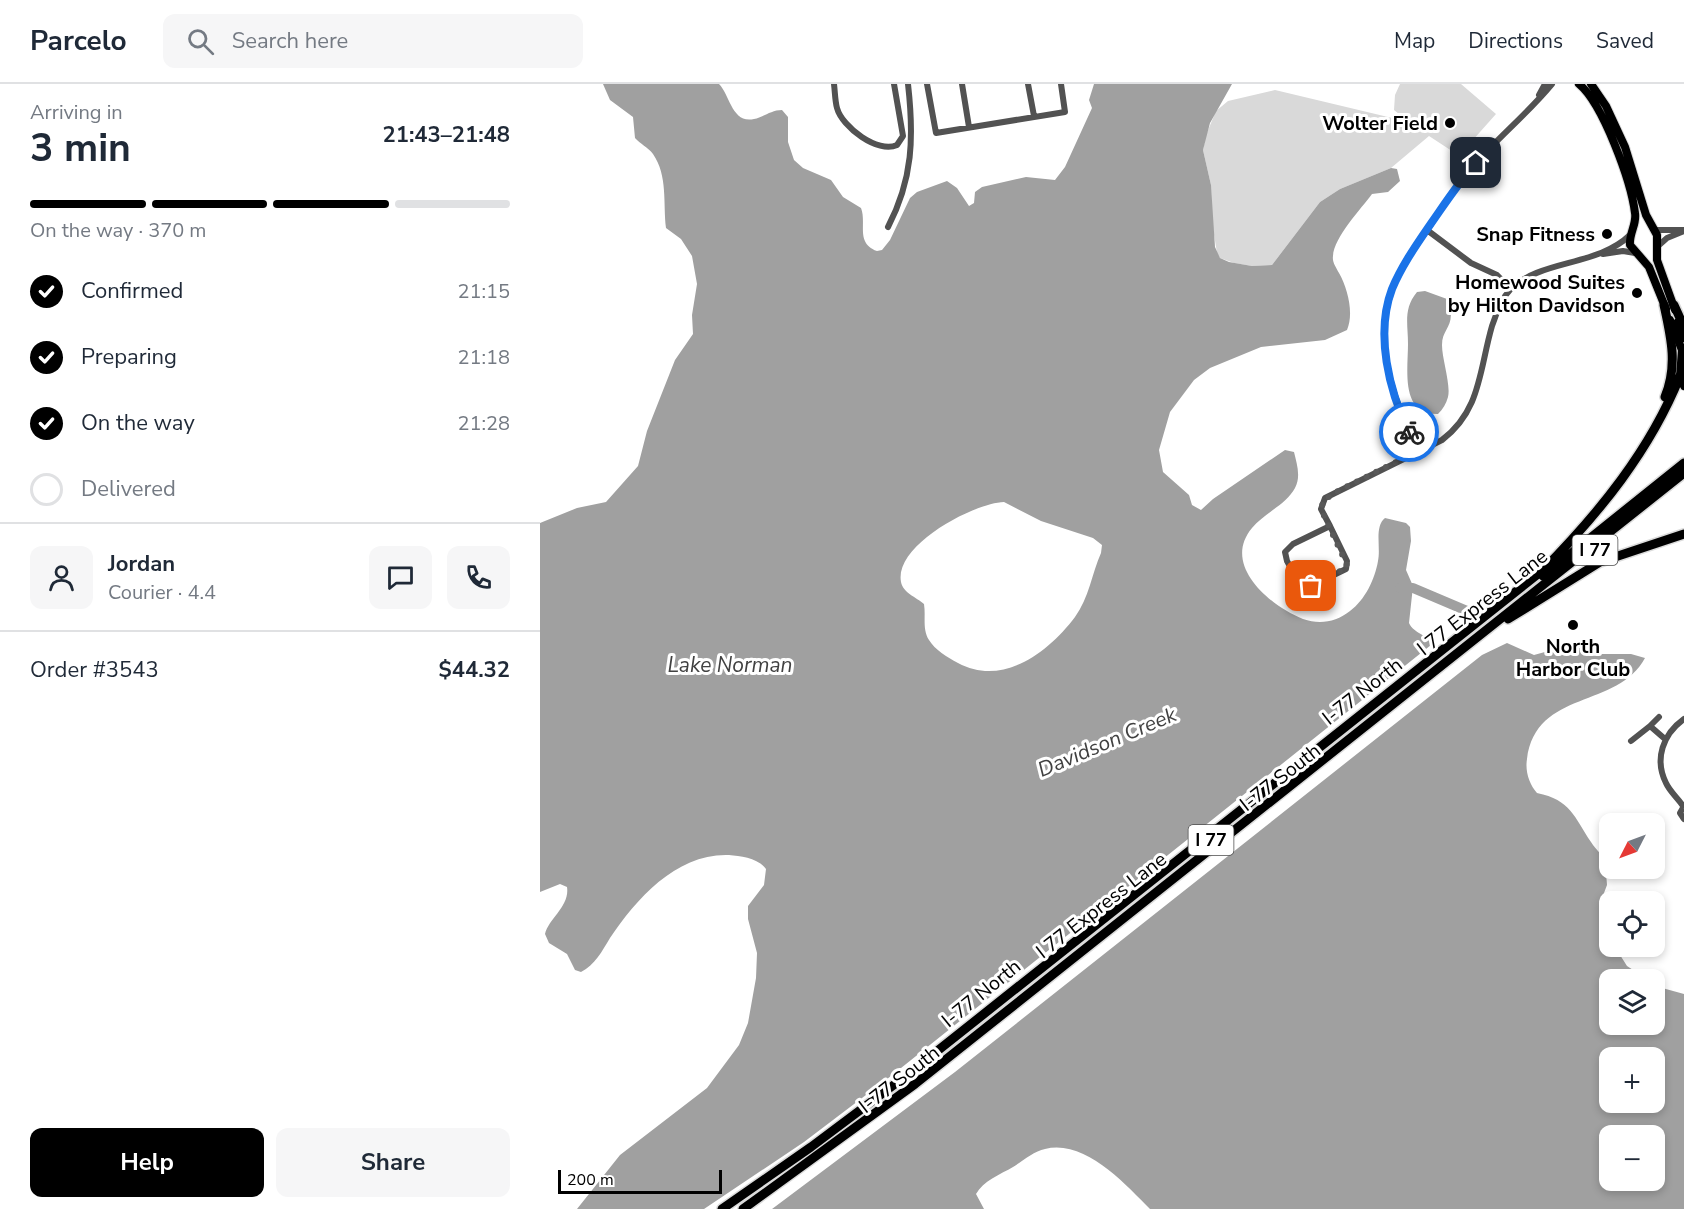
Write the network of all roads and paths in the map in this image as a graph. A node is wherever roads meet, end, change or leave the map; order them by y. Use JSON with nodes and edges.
{"nodes":[{"id":1,"x":834,"y":84,"type":"edge"},
{"id":2,"x":894,"y":84,"type":"edge"},
{"id":3,"x":908,"y":84,"type":"edge"},
{"id":4,"x":927,"y":84,"type":"edge"},
{"id":5,"x":962,"y":84,"type":"edge"},
{"id":6,"x":1028,"y":84,"type":"edge"},
{"id":7,"x":1061,"y":84,"type":"edge"},
{"id":8,"x":1545,"y":84,"type":"edge"},
{"id":9,"x":1552,"y":84,"type":"edge"},
{"id":10,"x":1579,"y":84,"type":"edge"},
{"id":11,"x":1591,"y":84,"type":"edge"},
{"id":12,"x":1537,"y":99,"type":"junction"},
{"id":13,"x":1034,"y":116,"type":"junction"},
{"id":14,"x":969,"y":127,"type":"junction"},
{"id":15,"x":888,"y":227,"type":"dead end"},
{"id":16,"x":1653,"y":228,"type":"junction"},
{"id":17,"x":1427,"y":230,"type":"junction"},
{"id":18,"x":1684,"y":230,"type":"edge"},
{"id":19,"x":1631,"y":233,"type":"junction"},
{"id":20,"x":1657,"y":248,"type":"junction"},
{"id":21,"x":1603,"y":254,"type":"junction"},
{"id":22,"x":1637,"y":255,"type":"junction"},
{"id":23,"x":1511,"y":289,"type":"junction"},
{"id":24,"x":1669,"y":305,"type":"junction"},
{"id":25,"x":1684,"y":327,"type":"edge"},
{"id":26,"x":1684,"y":338,"type":"edge"},
{"id":27,"x":1683,"y":378,"type":"edge"},
{"id":28,"x":1418,"y":451,"type":"junction"},
{"id":29,"x":1684,"y":456,"type":"edge"},
{"id":30,"x":1634,"y":458,"type":"junction"},
{"id":31,"x":1684,"y":463,"type":"edge"},
{"id":32,"x":1684,"y":473,"type":"edge"},
{"id":33,"x":1684,"y":479,"type":"edge"},
{"id":34,"x":1329,"y":526,"type":"junction"},
{"id":35,"x":1684,"y":534,"type":"edge"},
{"id":36,"x":1543,"y":570,"type":"junction"},
{"id":37,"x":1506,"y":620,"type":"junction"},
{"id":38,"x":1659,"y":717,"type":"dead end"},
{"id":39,"x":1684,"y":719,"type":"edge"},
{"id":40,"x":1650,"y":726,"type":"junction"},
{"id":41,"x":1665,"y":739,"type":"junction"},
{"id":42,"x":1631,"y":741,"type":"dead end"},
{"id":43,"x":1684,"y":806,"type":"edge"},
{"id":44,"x":1684,"y":819,"type":"edge"},
{"id":45,"x":722,"y":1209,"type":"edge"},
{"id":46,"x":731,"y":1209,"type":"edge"},
{"id":47,"x":743,"y":1209,"type":"edge"},
{"id":48,"x":752,"y":1209,"type":"edge"}],
"edges":[{"from":1,"to":2,"type":"street"},
{"from":3,"to":15,"type":"street"},
{"from":4,"to":14,"type":"street"},
{"from":5,"to":14,"type":"street"},
{"from":6,"to":13,"type":"street"},
{"from":7,"to":13,"type":"street"},
{"from":8,"to":12,"type":"street"},
{"from":9,"to":12,"type":"street"},
{"from":10,"to":19,"type":"main road"},
{"from":11,"to":16,"type":"main road"},
{"from":12,"to":17,"type":"street"},
{"from":13,"to":14,"type":"street"},
{"from":16,"to":18,"type":"street"},
{"from":16,"to":19,"type":"main road"},
{"from":16,"to":20,"type":"main road"},
{"from":17,"to":23,"type":"street"},
{"from":17,"to":28,"type":"street"},
{"from":18,"to":20,"type":"street"},
{"from":19,"to":21,"type":"street"},
{"from":19,"to":22,"type":"main road"},
{"from":20,"to":22,"type":"main road"},
{"from":20,"to":24,"type":"main road"},
{"from":21,"to":22,"type":"street"},
{"from":21,"to":23,"type":"street"},
{"from":22,"to":24,"type":"main road"},
{"from":23,"to":28,"type":"street"},
{"from":24,"to":25,"type":"highway"},
{"from":24,"to":26,"type":"main road"},
{"from":24,"to":27,"type":"main road"},
{"from":24,"to":30,"type":"highway"},
{"from":27,"to":30,"type":"highway"},
{"from":28,"to":34,"type":"street"},
{"from":29,"to":36,"type":"highway","number":"I 77"},
{"from":30,"to":36,"type":"highway"},
{"from":31,"to":46,"type":"highway","name":"I 77 Express Lane","number":"I 77"},
{"from":32,"to":47,"type":"highway","name":"I 77 Express Lane","number":"I 77"},
{"from":33,"to":37,"type":"highway","name":"I-77 South","number":"I 77"},
{"from":34,"to":34,"type":"street"},
{"from":35,"to":37,"type":"highway"},
{"from":36,"to":45,"type":"highway","name":"I-77 North","number":"I 77"},
{"from":37,"to":48,"type":"highway","name":"I-77 South","number":"I 77"},
{"from":38,"to":40,"type":"street"},
{"from":39,"to":41,"type":"street"},
{"from":40,"to":41,"type":"street"},
{"from":40,"to":42,"type":"street"},
{"from":41,"to":43,"type":"street"},
{"from":43,"to":44,"type":"street"}]}
